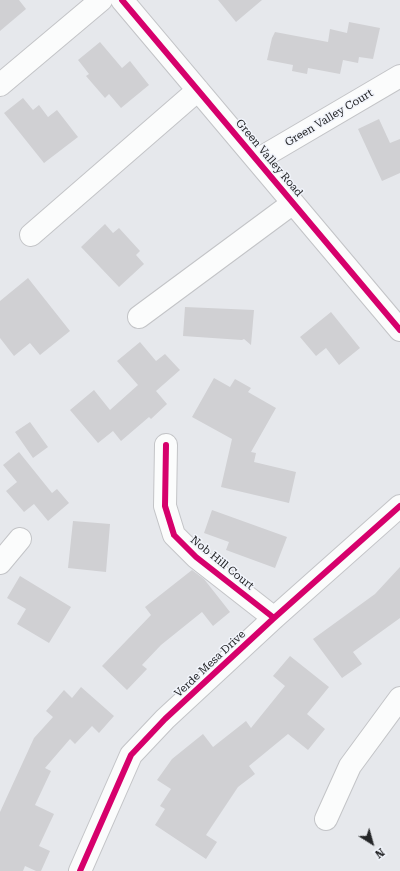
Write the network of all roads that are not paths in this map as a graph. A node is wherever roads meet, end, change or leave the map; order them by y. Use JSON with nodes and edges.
{"nodes":[{"id":1,"x":102,"y":0,"type":"edge"},
{"id":2,"x":122,"y":0,"type":"edge"},
{"id":3,"x":400,"y":76,"type":"edge"},
{"id":4,"x":0,"y":85,"type":"edge"},
{"id":5,"x":198,"y":90,"type":"junction"},
{"id":6,"x":257,"y":160,"type":"junction"},
{"id":7,"x":293,"y":203,"type":"junction"},
{"id":8,"x":31,"y":235,"type":"dead end"},
{"id":9,"x":138,"y":317,"type":"dead end"},
{"id":10,"x":397,"y":321,"type":"edge"},
{"id":11,"x":166,"y":444,"type":"dead end"},
{"id":12,"x":400,"y":506,"type":"edge"},
{"id":13,"x":20,"y":539,"type":"dead end"},
{"id":14,"x":0,"y":563,"type":"edge"},
{"id":15,"x":274,"y":618,"type":"junction"},
{"id":16,"x":400,"y":698,"type":"edge"},
{"id":17,"x":326,"y":819,"type":"dead end"},
{"id":18,"x":80,"y":871,"type":"edge"}],
"edges":[{"from":1,"to":4,"type":"street"},
{"from":2,"to":5,"type":"street","name":"Green Valley Road"},
{"from":3,"to":6,"type":"street","name":"Green Valley Court"},
{"from":5,"to":6,"type":"street","name":"Green Valley Road"},
{"from":5,"to":8,"type":"street"},
{"from":6,"to":7,"type":"street","name":"Green Valley Road"},
{"from":7,"to":9,"type":"street"},
{"from":7,"to":10,"type":"street","name":"Green Valley Road"},
{"from":11,"to":15,"type":"street","name":"Nob Hill Court"},
{"from":12,"to":15,"type":"street","name":"Verde Mesa Drive"},
{"from":13,"to":14,"type":"street"},
{"from":15,"to":18,"type":"street","name":"Verde Mesa Drive"},
{"from":16,"to":17,"type":"street"}]}
